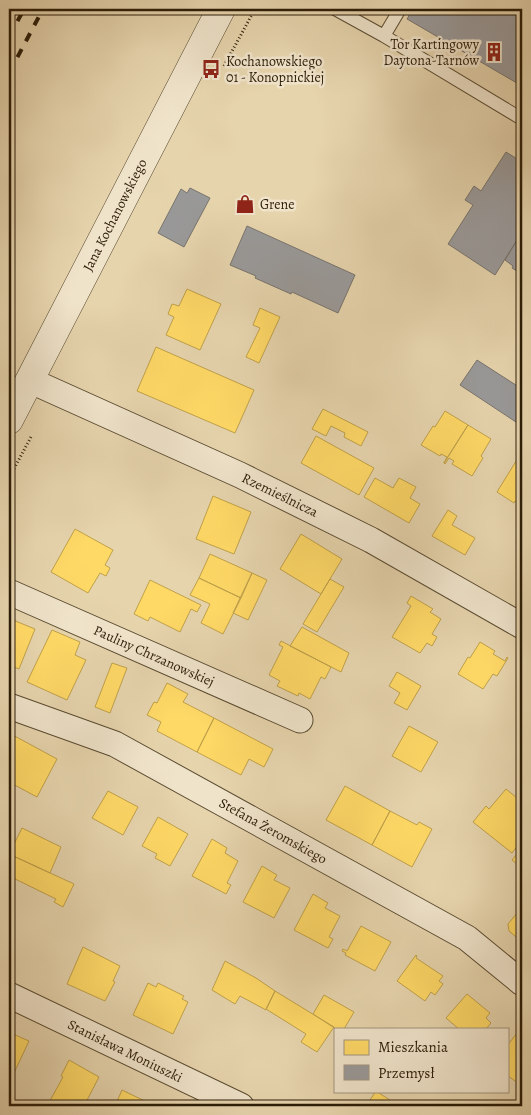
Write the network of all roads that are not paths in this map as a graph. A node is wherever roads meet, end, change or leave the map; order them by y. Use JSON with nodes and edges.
{"nodes":[{"id":1,"x":221,"y":9,"type":"edge"},
{"id":2,"x":334,"y":9,"type":"edge"},
{"id":3,"x":400,"y":9,"type":"edge"},
{"id":4,"x":384,"y":36,"type":"junction"},
{"id":5,"x":522,"y":119,"type":"edge"},
{"id":6,"x":29,"y":380,"type":"junction"},
{"id":7,"x":9,"y":420,"type":"edge"},
{"id":8,"x":9,"y":592,"type":"edge"},
{"id":9,"x":522,"y":626,"type":"edge"},
{"id":10,"x":9,"y":706,"type":"edge"},
{"id":11,"x":300,"y":720,"type":"dead end"},
{"id":12,"x":522,"y":983,"type":"edge"},
{"id":13,"x":9,"y":995,"type":"edge"},
{"id":14,"x":241,"y":1106,"type":"edge"}],
"edges":[{"from":1,"to":6,"type":"street","name":"Jana Kochanowskiego"},
{"from":2,"to":4,"type":"lane"},
{"from":3,"to":4,"type":"lane"},
{"from":4,"to":5,"type":"lane"},
{"from":6,"to":7,"type":"street","name":"Jana Kochanowskiego"},
{"from":6,"to":9,"type":"street","name":"Rzemieślnicza"},
{"from":8,"to":11,"type":"street","name":"Pauliny Chrzanowskiej"},
{"from":10,"to":12,"type":"street","name":"Stefana Żeromskiego"},
{"from":13,"to":14,"type":"street","name":"Stanisława Moniuszki"}]}
